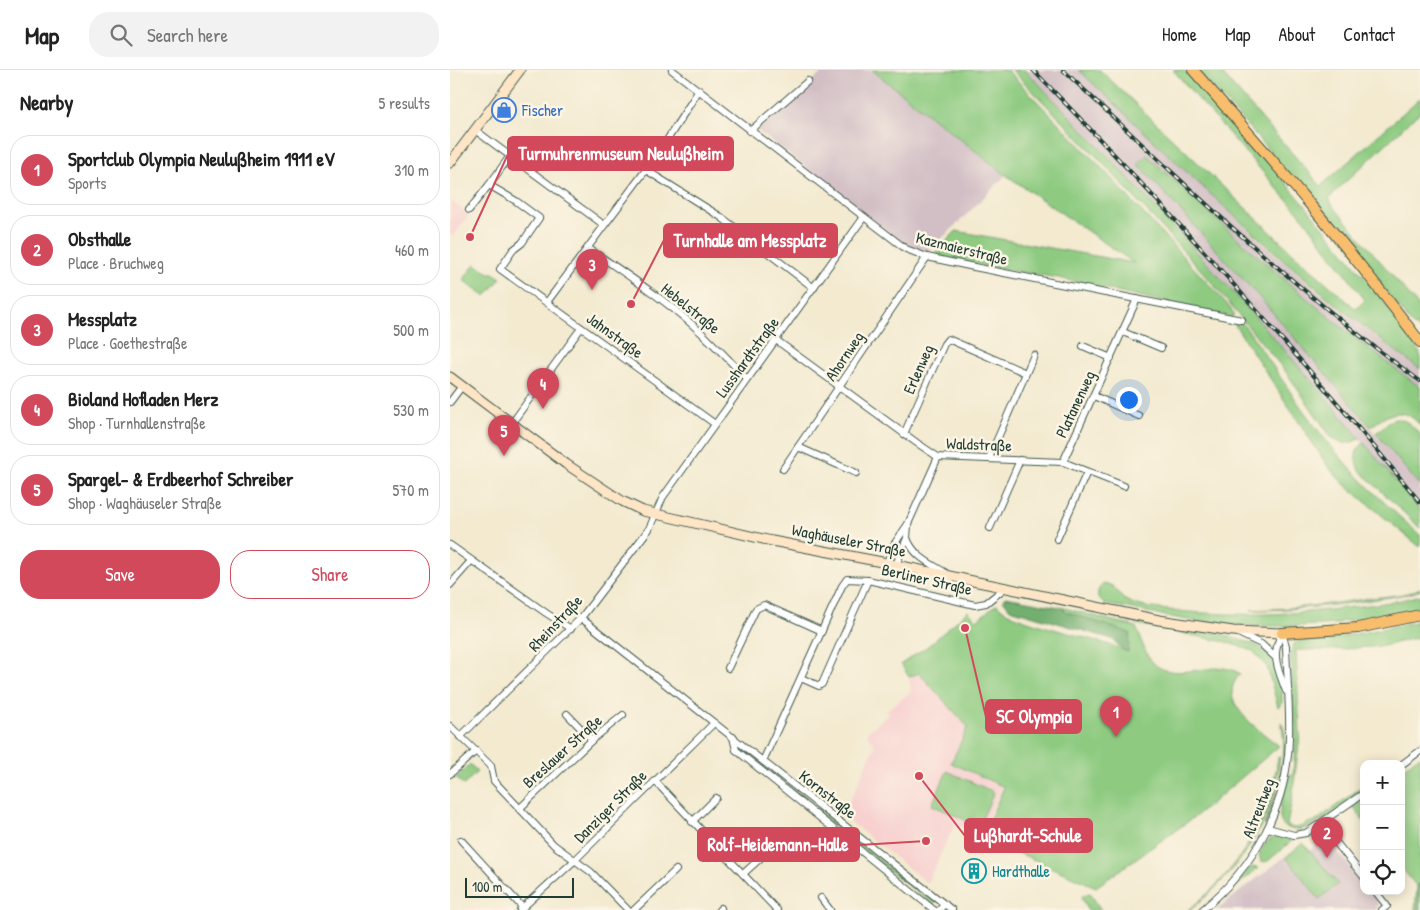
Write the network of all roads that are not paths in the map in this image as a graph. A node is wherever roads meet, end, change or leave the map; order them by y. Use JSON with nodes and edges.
{"nodes":[{"id":1,"x":520,"y":70,"type":"edge"},
{"id":2,"x":672,"y":70,"type":"edge"},
{"id":3,"x":1193,"y":70,"type":"edge"},
{"id":4,"x":808,"y":81,"type":"dead end"},
{"id":5,"x":699,"y":90,"type":"junction"},
{"id":6,"x":475,"y":130,"type":"junction"},
{"id":7,"x":750,"y":130,"type":"junction"},
{"id":8,"x":510,"y":156,"type":"junction"},
{"id":9,"x":450,"y":163,"type":"edge"},
{"id":10,"x":646,"y":170,"type":"junction"},
{"id":11,"x":489,"y":185,"type":"junction"},
{"id":12,"x":469,"y":210,"type":"dead end"},
{"id":13,"x":864,"y":217,"type":"junction"},
{"id":14,"x":604,"y":226,"type":"junction"},
{"id":15,"x":588,"y":248,"type":"junction"},
{"id":16,"x":926,"y":257,"type":"junction"},
{"id":17,"x":814,"y":288,"type":"junction"},
{"id":18,"x":1137,"y":299,"type":"junction"},
{"id":19,"x":547,"y":302,"type":"junction"},
{"id":20,"x":1242,"y":320,"type":"dead end"},
{"id":21,"x":582,"y":328,"type":"junction"},
{"id":22,"x":1123,"y":332,"type":"junction"},
{"id":23,"x":776,"y":340,"type":"junction"},
{"id":24,"x":1420,"y":342,"type":"edge"},
{"id":25,"x":1083,"y":346,"type":"dead end"},
{"id":26,"x":1161,"y":348,"type":"dead end"},
{"id":27,"x":1034,"y":355,"type":"dead end"},
{"id":28,"x":1111,"y":358,"type":"junction"},
{"id":29,"x":1026,"y":373,"type":"junction"},
{"id":30,"x":450,"y":377,"type":"edge"},
{"id":31,"x":747,"y":379,"type":"junction"},
{"id":32,"x":462,"y":386,"type":"junction"},
{"id":33,"x":840,"y":387,"type":"junction"},
{"id":34,"x":1094,"y":396,"type":"junction"},
{"id":35,"x":450,"y":402,"type":"edge"},
{"id":36,"x":1139,"y":416,"type":"dead end"},
{"id":37,"x":512,"y":423,"type":"junction"},
{"id":38,"x":715,"y":424,"type":"junction"},
{"id":39,"x":904,"y":434,"type":"junction"},
{"id":40,"x":798,"y":447,"type":"junction"},
{"id":41,"x":938,"y":456,"type":"junction"},
{"id":42,"x":989,"y":458,"type":"junction"},
{"id":43,"x":1020,"y":460,"type":"junction"},
{"id":44,"x":1063,"y":462,"type":"junction"},
{"id":45,"x":783,"y":469,"type":"dead end"},
{"id":46,"x":1087,"y":472,"type":"junction"},
{"id":47,"x":856,"y":473,"type":"dead end"},
{"id":48,"x":1124,"y":486,"type":"dead end"},
{"id":49,"x":655,"y":514,"type":"junction"},
{"id":50,"x":908,"y":524,"type":"junction"},
{"id":51,"x":990,"y":528,"type":"dead end"},
{"id":52,"x":907,"y":538,"type":"junction"},
{"id":53,"x":1057,"y":539,"type":"dead end"},
{"id":54,"x":450,"y":545,"type":"edge"},
{"id":55,"x":471,"y":561,"type":"junction"},
{"id":56,"x":892,"y":564,"type":"junction"},
{"id":57,"x":951,"y":576,"type":"junction"},
{"id":58,"x":868,"y":580,"type":"junction"},
{"id":59,"x":450,"y":585,"type":"edge"},
{"id":60,"x":1004,"y":588,"type":"junction"},
{"id":61,"x":1420,"y":615,"type":"edge"},
{"id":62,"x":581,"y":618,"type":"junction"},
{"id":63,"x":571,"y":629,"type":"junction"},
{"id":64,"x":822,"y":631,"type":"junction"},
{"id":65,"x":1233,"y":631,"type":"junction"},
{"id":66,"x":1282,"y":633,"type":"junction"},
{"id":67,"x":1275,"y":657,"type":"junction"},
{"id":68,"x":728,"y":668,"type":"dead end"},
{"id":69,"x":801,"y":678,"type":"junction"},
{"id":70,"x":1287,"y":695,"type":"junction"},
{"id":71,"x":567,"y":714,"type":"dead end"},
{"id":72,"x":623,"y":715,"type":"dead end"},
{"id":73,"x":714,"y":723,"type":"junction"},
{"id":74,"x":450,"y":726,"type":"edge"},
{"id":75,"x":460,"y":737,"type":"junction"},
{"id":76,"x":733,"y":738,"type":"junction"},
{"id":77,"x":592,"y":740,"type":"junction"},
{"id":78,"x":476,"y":751,"type":"junction"},
{"id":79,"x":1420,"y":752,"type":"edge"},
{"id":80,"x":763,"y":761,"type":"junction"},
{"id":81,"x":1405,"y":762,"type":"edge"},
{"id":82,"x":450,"y":774,"type":"edge"},
{"id":83,"x":655,"y":781,"type":"junction"},
{"id":84,"x":1360,"y":795,"type":"edge"},
{"id":85,"x":716,"y":798,"type":"dead end"},
{"id":86,"x":520,"y":809,"type":"junction"},
{"id":87,"x":692,"y":822,"type":"junction"},
{"id":88,"x":1321,"y":824,"type":"junction"},
{"id":89,"x":1268,"y":828,"type":"junction"},
{"id":90,"x":461,"y":840,"type":"dead end"},
{"id":91,"x":765,"y":854,"type":"dead end"},
{"id":92,"x":574,"y":861,"type":"junction"},
{"id":93,"x":676,"y":870,"type":"dead end"},
{"id":94,"x":1360,"y":872,"type":"edge"},
{"id":95,"x":742,"y":874,"type":"junction"},
{"id":96,"x":1378,"y":895,"type":"edge"},
{"id":97,"x":821,"y":898,"type":"dead end"},
{"id":98,"x":945,"y":904,"type":"junction"},
{"id":99,"x":522,"y":909,"type":"edge"},
{"id":100,"x":628,"y":910,"type":"edge"},
{"id":101,"x":634,"y":910,"type":"edge"},
{"id":102,"x":777,"y":910,"type":"edge"},
{"id":103,"x":831,"y":910,"type":"edge"},
{"id":104,"x":934,"y":910,"type":"edge"},
{"id":105,"x":939,"y":910,"type":"edge"},
{"id":106,"x":952,"y":910,"type":"edge"},
{"id":107,"x":1202,"y":910,"type":"edge"},
{"id":108,"x":1382,"y":910,"type":"edge"}],
"edges":[{"from":1,"to":6,"type":"street"},
{"from":2,"to":5,"type":"street","name":"Kazmaierstraße"},
{"from":3,"to":24,"type":"main road"},
{"from":4,"to":7,"type":"street"},
{"from":5,"to":7,"type":"street","name":"Kazmaierstraße"},
{"from":5,"to":10,"type":"street"},
{"from":6,"to":8,"type":"street"},
{"from":6,"to":9,"type":"street"},
{"from":7,"to":13,"type":"street","name":"Kazmaierstraße"},
{"from":8,"to":11,"type":"street"},
{"from":8,"to":14,"type":"street"},
{"from":10,"to":14,"type":"street"},
{"from":10,"to":17,"type":"street"},
{"from":11,"to":12,"type":"street"},
{"from":11,"to":19,"type":"street","name":"Jahnstraße"},
{"from":13,"to":16,"type":"street","name":"Kazmaierstraße"},
{"from":13,"to":17,"type":"street","name":"Lusshardtstraße"},
{"from":14,"to":15,"type":"street"},
{"from":15,"to":19,"type":"street"},
{"from":15,"to":31,"type":"street","name":"Hebelstraße"},
{"from":16,"to":18,"type":"street","name":"Kazmaierstraße"},
{"from":16,"to":33,"type":"street","name":"Ahornweg"},
{"from":17,"to":23,"type":"street","name":"Lusshardtstraße"},
{"from":18,"to":20,"type":"street","name":"Kazmaierstraße"},
{"from":18,"to":22,"type":"street","name":"Platanenweg"},
{"from":19,"to":21,"type":"street","name":"Jahnstraße"},
{"from":21,"to":37,"type":"street"},
{"from":21,"to":38,"type":"street","name":"Jahnstraße"},
{"from":22,"to":26,"type":"street"},
{"from":22,"to":28,"type":"street","name":"Platanenweg"},
{"from":23,"to":31,"type":"street","name":"Lusshardtstraße"},
{"from":23,"to":33,"type":"street","name":"Waldstraße"},
{"from":25,"to":28,"type":"street","name":"Platanenweg"},
{"from":27,"to":29,"type":"street"},
{"from":28,"to":34,"type":"street","name":"Platanenweg"},
{"from":29,"to":39,"type":"street","name":"Erlenweg"},
{"from":29,"to":42,"type":"street"},
{"from":30,"to":32,"type":"street","name":"Waghäuseler Straße"},
{"from":31,"to":38,"type":"street","name":"Lusshardtstraße"},
{"from":32,"to":35,"type":"street"},
{"from":32,"to":37,"type":"street","name":"Waghäuseler Straße"},
{"from":33,"to":39,"type":"street","name":"Waldstraße"},
{"from":33,"to":40,"type":"street","name":"Ahornweg"},
{"from":34,"to":36,"type":"street"},
{"from":34,"to":44,"type":"street","name":"Platanenweg"},
{"from":37,"to":49,"type":"street","name":"Waghäuseler Straße"},
{"from":38,"to":49,"type":"street","name":"Lusshardtstraße"},
{"from":39,"to":41,"type":"street","name":"Waldstraße"},
{"from":40,"to":45,"type":"street","name":"Ahornweg"},
{"from":40,"to":47,"type":"street"},
{"from":41,"to":42,"type":"street","name":"Waldstraße"},
{"from":41,"to":50,"type":"street"},
{"from":42,"to":43,"type":"street","name":"Waldstraße"},
{"from":43,"to":44,"type":"street","name":"Waldstraße"},
{"from":43,"to":51,"type":"street"},
{"from":44,"to":46,"type":"street","name":"Waldstraße"},
{"from":46,"to":48,"type":"street","name":"Waldstraße"},
{"from":46,"to":53,"type":"street"},
{"from":49,"to":56,"type":"street","name":"Waghäuseler Straße"},
{"from":49,"to":62,"type":"street","name":"Rheinstraße"},
{"from":50,"to":52,"type":"street"},
{"from":50,"to":56,"type":"street"},
{"from":52,"to":56,"type":"street"},
{"from":52,"to":57,"type":"street"},
{"from":54,"to":55,"type":"street"},
{"from":55,"to":59,"type":"street"},
{"from":55,"to":63,"type":"street"},
{"from":56,"to":57,"type":"street","name":"Waghäuseler Straße"},
{"from":57,"to":60,"type":"street","name":"Waghäuseler Straße"},
{"from":58,"to":60,"type":"street","name":"Berliner Straße"},
{"from":58,"to":64,"type":"street","name":"Berliner Straße"},
{"from":58,"to":69,"type":"street","name":"Berliner Straße"},
{"from":60,"to":65,"type":"street","name":"Waghäuseler Straße"},
{"from":61,"to":66,"type":"main road"},
{"from":62,"to":63,"type":"street","name":"Rheinstraße"},
{"from":62,"to":73,"type":"street","name":"Kornstraße"},
{"from":63,"to":75,"type":"street","name":"Rheinstraße"},
{"from":64,"to":68,"type":"street"},
{"from":64,"to":69,"type":"street","name":"Berliner Straße"},
{"from":65,"to":66,"type":"street","name":"Waghäuseler Straße"},
{"from":65,"to":67,"type":"street"},
{"from":66,"to":67,"type":"street"},
{"from":66,"to":70,"type":"street","name":"Altreutweg"},
{"from":67,"to":70,"type":"street","name":"Altreutweg"},
{"from":69,"to":80,"type":"street","name":"Berliner Straße"},
{"from":70,"to":89,"type":"street","name":"Altreutweg"},
{"from":71,"to":77,"type":"street"},
{"from":72,"to":77,"type":"street","name":"Breslauer Straße"},
{"from":73,"to":76,"type":"street","name":"Kornstraße"},
{"from":73,"to":83,"type":"street","name":"Danziger Straße"},
{"from":74,"to":75,"type":"street"},
{"from":75,"to":78,"type":"street"},
{"from":76,"to":80,"type":"street","name":"Kornstraße"},
{"from":76,"to":104,"type":"street","name":"Kornstraße"},
{"from":77,"to":86,"type":"street","name":"Breslauer Straße"},
{"from":78,"to":82,"type":"street"},
{"from":78,"to":86,"type":"street"},
{"from":79,"to":81,"type":"street"},
{"from":80,"to":98,"type":"street","name":"Kornstraße"},
{"from":83,"to":87,"type":"street"},
{"from":83,"to":92,"type":"street","name":"Danziger Straße"},
{"from":84,"to":88,"type":"street"},
{"from":85,"to":87,"type":"street"},
{"from":86,"to":92,"type":"street"},
{"from":87,"to":95,"type":"street"},
{"from":88,"to":89,"type":"street"},
{"from":88,"to":94,"type":"street"},
{"from":89,"to":107,"type":"street","name":"Altreutweg"},
{"from":90,"to":99,"type":"street","name":"Danziger Straße"},
{"from":91,"to":95,"type":"street"},
{"from":92,"to":99,"type":"street","name":"Danziger Straße"},
{"from":92,"to":100,"type":"street"},
{"from":93,"to":101,"type":"street"},
{"from":95,"to":102,"type":"street"},
{"from":96,"to":108,"type":"street"},
{"from":97,"to":103,"type":"street"},
{"from":98,"to":105,"type":"street"},
{"from":98,"to":106,"type":"street","name":"Kornstraße"}]}
